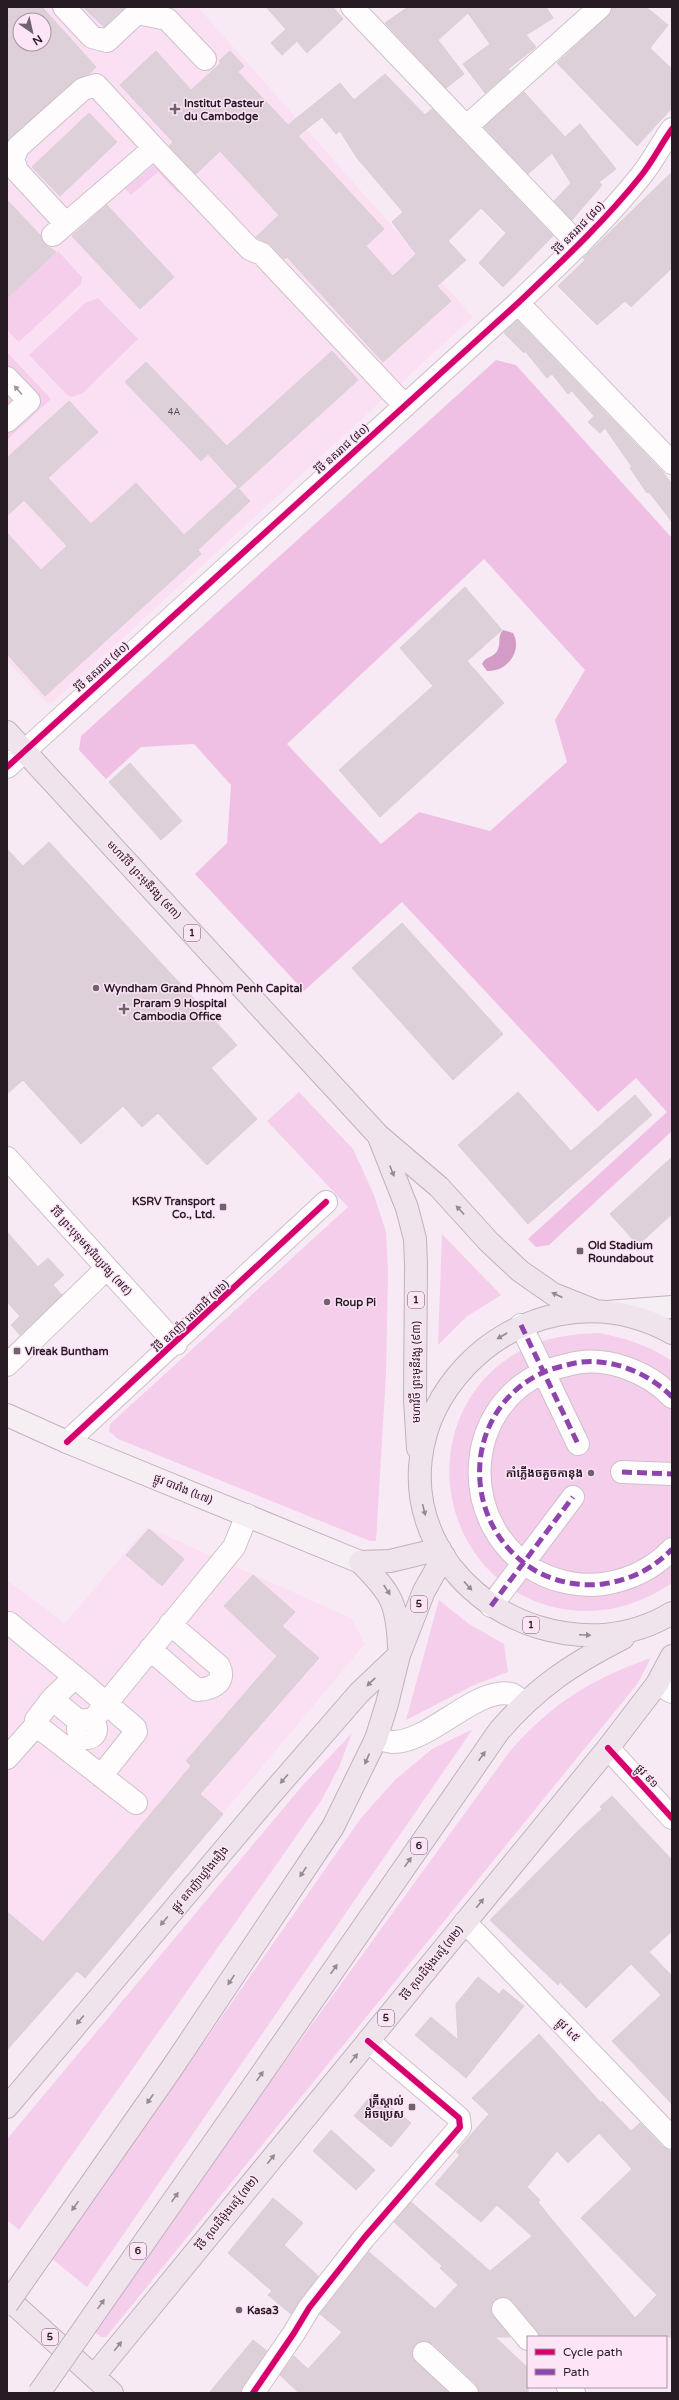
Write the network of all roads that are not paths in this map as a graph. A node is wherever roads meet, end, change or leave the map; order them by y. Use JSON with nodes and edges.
{"nodes":[{"id":1,"x":64,"y":7,"type":"edge"},
{"id":2,"x":352,"y":7,"type":"edge"},
{"id":3,"x":600,"y":7,"type":"edge"},
{"id":4,"x":205,"y":59,"type":"dead end"},
{"id":5,"x":466,"y":126,"type":"junction"},
{"id":6,"x":669,"y":139,"type":"edge"},
{"id":7,"x":154,"y":148,"type":"junction"},
{"id":8,"x":579,"y":245,"type":"junction"},
{"id":9,"x":518,"y":303,"type":"junction"},
{"id":10,"x":7,"y":378,"type":"edge"},
{"id":11,"x":405,"y":406,"type":"junction"},
{"id":12,"x":7,"y":421,"type":"edge"},
{"id":13,"x":672,"y":462,"type":"edge"},
{"id":14,"x":7,"y":732,"type":"edge"},
{"id":15,"x":25,"y":751,"type":"junction"},
{"id":16,"x":7,"y":767,"type":"edge"},
{"id":17,"x":378,"y":1135,"type":"junction"},
{"id":18,"x":7,"y":1158,"type":"edge"},
{"id":19,"x":326,"y":1202,"type":"dead end"},
{"id":20,"x":107,"y":1268,"type":"junction"},
{"id":21,"x":672,"y":1307,"type":"edge"},
{"id":22,"x":600,"y":1311,"type":"junction"},
{"id":23,"x":521,"y":1325,"type":"junction"},
{"id":24,"x":672,"y":1333,"type":"edge"},
{"id":25,"x":176,"y":1344,"type":"junction"},
{"id":26,"x":7,"y":1365,"type":"edge"},
{"id":27,"x":544,"y":1372,"type":"junction"},
{"id":28,"x":672,"y":1397,"type":"edge"},
{"id":29,"x":7,"y":1415,"type":"edge"},
{"id":30,"x":67,"y":1442,"type":"junction"},
{"id":31,"x":578,"y":1444,"type":"dead end"},
{"id":32,"x":420,"y":1472,"type":"junction"},
{"id":33,"x":622,"y":1472,"type":"dead end"},
{"id":34,"x":672,"y":1474,"type":"edge"},
{"id":35,"x":573,"y":1497,"type":"dead end"},
{"id":36,"x":247,"y":1515,"type":"junction"},
{"id":37,"x":672,"y":1549,"type":"edge"},
{"id":38,"x":442,"y":1553,"type":"junction"},
{"id":39,"x":360,"y":1562,"type":"junction"},
{"id":40,"x":523,"y":1563,"type":"junction"},
{"id":41,"x":491,"y":1606,"type":"junction"},
{"id":42,"x":672,"y":1613,"type":"edge"},
{"id":43,"x":8,"y":1623,"type":"dead end"},
{"id":44,"x":170,"y":1624,"type":"junction"},
{"id":45,"x":642,"y":1628,"type":"junction"},
{"id":46,"x":150,"y":1649,"type":"junction"},
{"id":47,"x":399,"y":1655,"type":"junction"},
{"id":48,"x":672,"y":1656,"type":"edge"},
{"id":49,"x":75,"y":1677,"type":"junction"},
{"id":50,"x":665,"y":1688,"type":"edge"},
{"id":51,"x":52,"y":1699,"type":"junction"},
{"id":52,"x":106,"y":1702,"type":"junction"},
{"id":53,"x":524,"y":1702,"type":"junction"},
{"id":54,"x":37,"y":1724,"type":"junction"},
{"id":55,"x":83,"y":1733,"type":"junction"},
{"id":56,"x":376,"y":1738,"type":"junction"},
{"id":57,"x":608,"y":1748,"type":"junction"},
{"id":58,"x":118,"y":1755,"type":"junction"},
{"id":59,"x":7,"y":1758,"type":"edge"},
{"id":60,"x":101,"y":1776,"type":"junction"},
{"id":61,"x":136,"y":1803,"type":"dead end"},
{"id":62,"x":672,"y":1818,"type":"edge"},
{"id":63,"x":465,"y":1922,"type":"junction"},
{"id":64,"x":368,"y":2041,"type":"junction"},
{"id":65,"x":7,"y":2108,"type":"edge"},
{"id":66,"x":672,"y":2138,"type":"edge"},
{"id":67,"x":7,"y":2298,"type":"edge"},
{"id":68,"x":7,"y":2304,"type":"edge"},
{"id":69,"x":503,"y":2309,"type":"dead end"},
{"id":70,"x":527,"y":2338,"type":"edge"},
{"id":71,"x":424,"y":2353,"type":"dead end"},
{"id":72,"x":94,"y":2376,"type":"junction"},
{"id":73,"x":39,"y":2393,"type":"edge"},
{"id":74,"x":112,"y":2393,"type":"edge"},
{"id":75,"x":253,"y":2393,"type":"edge"},
{"id":76,"x":467,"y":2393,"type":"edge"}],
"edges":[{"from":1,"to":4,"type":"street"},
{"from":2,"to":5,"type":"street"},
{"from":3,"to":5,"type":"street"},
{"from":5,"to":8,"type":"street"},
{"from":6,"to":8,"type":"street","name":"វិថី នគររាជ (៨០)"},
{"from":7,"to":7,"type":"street"},
{"from":7,"to":11,"type":"street"},
{"from":8,"to":9,"type":"street","name":"វិថី នគររាជ (៨០)"},
{"from":9,"to":11,"type":"street","name":"វិថី នគររាជ (៨០)"},
{"from":9,"to":13,"type":"street"},
{"from":12,"to":10,"type":"street","one_way":true},
{"from":11,"to":15,"type":"street","name":"វិថី នគររាជ (៨០)"},
{"from":14,"to":15,"type":"highway","name":"មហាវិថី ព្រះមុនីវង្ស (៩៣)","number":"1"},
{"from":15,"to":16,"type":"street","name":"វិថី នគររាជ (៨០)"},
{"from":15,"to":17,"type":"highway","name":"មហាវិថី ព្រះមុនីវង្ស (៩៣)","number":"1"},
{"from":22,"to":17,"type":"highway","name":"មហាវិថី ព្រះមុនីវង្ស (៩៣)","number":"1","one_way":true},
{"from":17,"to":32,"type":"highway","name":"មហាវិថី ព្រះមុនីវង្ស (៩៣)","number":"1","one_way":true},
{"from":18,"to":20,"type":"street","name":"វិថី ព្រះបុទុមសុរិយ្យវង្ស (៧៥)"},
{"from":19,"to":25,"type":"street","name":"វិថី ឧកញ៉ា តេជោអី (៧៦)"},
{"from":20,"to":25,"type":"street","name":"វិថី ព្រះបុទុមសុរិយ្យវង្ស (៧៥)"},
{"from":20,"to":26,"type":"street"},
{"from":21,"to":22,"type":"main road"},
{"from":22,"to":23,"type":"highway","number":"1"},
{"from":22,"to":24,"type":"highway","number":"1"},
{"from":23,"to":27,"type":"street"},
{"from":23,"to":32,"type":"highway","number":"1","one_way":true},
{"from":25,"to":30,"type":"street","name":"វិថី ឧកញ៉ា តេជោអី (៧៦)"},
{"from":27,"to":28,"type":"street"},
{"from":27,"to":31,"type":"street"},
{"from":27,"to":40,"type":"street"},
{"from":29,"to":30,"type":"main road","name":"ផ្លូវ បារាំង (៤៧)"},
{"from":30,"to":36,"type":"main road","name":"ផ្លូវ បារាំង (៤៧)"},
{"from":32,"to":38,"type":"highway","number":"1","one_way":true},
{"from":33,"to":34,"type":"street"},
{"from":35,"to":40,"type":"street"},
{"from":36,"to":39,"type":"main road","name":"ផ្លូវ បារាំង (៤៧)"},
{"from":36,"to":44,"type":"street"},
{"from":37,"to":40,"type":"street"},
{"from":38,"to":39,"type":"highway"},
{"from":38,"to":41,"type":"highway","number":"1","one_way":true},
{"from":38,"to":47,"type":"highway","number":"5"},
{"from":39,"to":47,"type":"highway","one_way":true},
{"from":40,"to":41,"type":"street"},
{"from":41,"to":45,"type":"highway","number":"1","one_way":true},
{"from":42,"to":45,"type":"highway","number":"1"},
{"from":43,"to":49,"type":"street"},
{"from":44,"to":46,"type":"street"},
{"from":44,"to":46,"type":"street"},
{"from":45,"to":53,"type":"highway","number":"6"},
{"from":46,"to":52,"type":"street"},
{"from":47,"to":56,"type":"highway"},
{"from":47,"to":65,"type":"highway","name":"ផ្លូវ ឧកញ៉ាឃ្លាំងមឿង","number":"5","one_way":true},
{"from":48,"to":50,"type":"highway","name":"វិថី កុលដឺម៉ុងតេរ៉ួ (៧២)","number":"5"},
{"from":49,"to":51,"type":"street"},
{"from":49,"to":52,"type":"street"},
{"from":50,"to":57,"type":"highway","name":"វិថី កុលដឺម៉ុងតេរ៉ួ (៧២)","number":"5"},
{"from":51,"to":54,"type":"street"},
{"from":51,"to":55,"type":"street"},
{"from":52,"to":55,"type":"street"},
{"from":52,"to":58,"type":"street"},
{"from":53,"to":56,"type":"street"},
{"from":73,"to":53,"type":"highway","number":"6","one_way":true,"bridge":true},
{"from":54,"to":55,"type":"street"},
{"from":54,"to":59,"type":"street"},
{"from":55,"to":58,"type":"street"},
{"from":55,"to":60,"type":"street"},
{"from":56,"to":68,"type":"highway","one_way":true,"bridge":true},
{"from":57,"to":62,"type":"street","name":"ផ្លូវ ៩១"},
{"from":63,"to":57,"type":"highway","name":"វិថី កុលដឺម៉ុងតេរ៉ួ (៧២)","number":"5","one_way":true},
{"from":58,"to":60,"type":"street"},
{"from":60,"to":61,"type":"street"},
{"from":63,"to":64,"type":"highway","name":"វិថី កុលដឺម៉ុងតេរ៉ួ (៧២)","number":"5"},
{"from":63,"to":66,"type":"street","name":"ផ្លូវ ៤៥"},
{"from":72,"to":64,"type":"highway","name":"វិថី កុលដឺម៉ុងតេរ៉ួ (៧២)","number":"5","one_way":true},
{"from":64,"to":75,"type":"street"},
{"from":67,"to":72,"type":"highway","number":"5"},
{"from":69,"to":70,"type":"street"},
{"from":71,"to":76,"type":"street"},
{"from":72,"to":74,"type":"highway","number":"5"}]}
